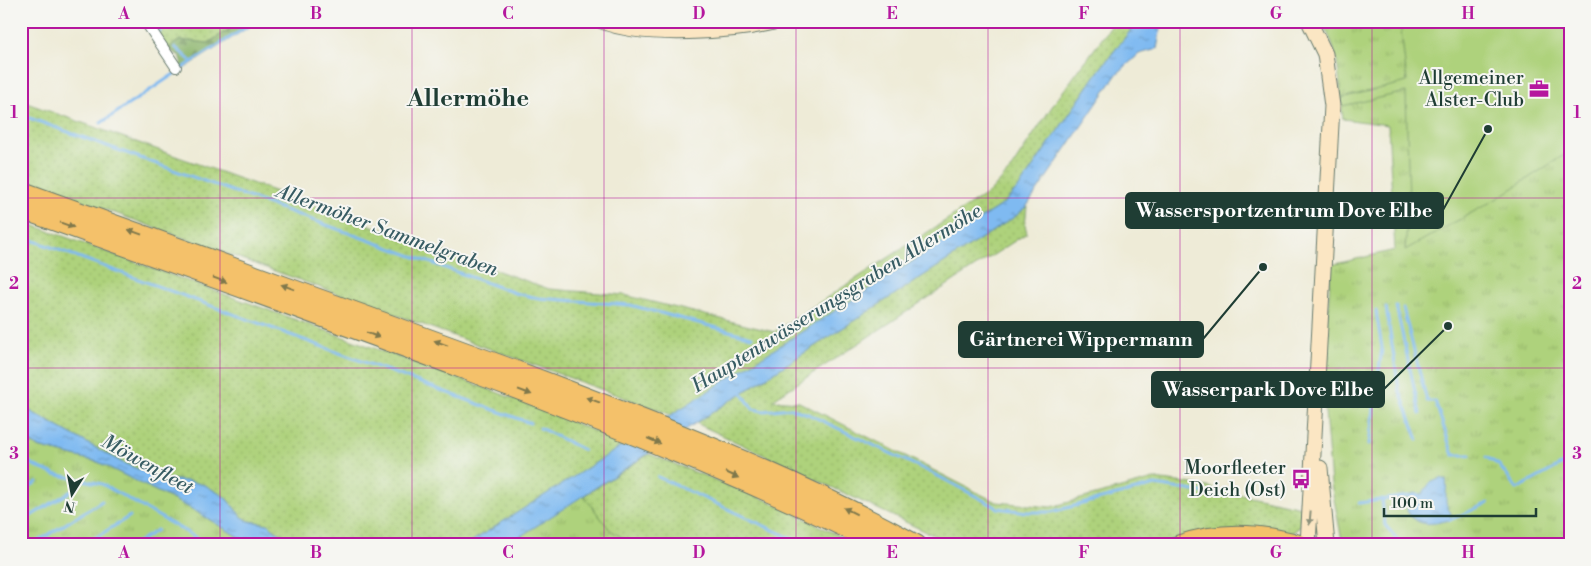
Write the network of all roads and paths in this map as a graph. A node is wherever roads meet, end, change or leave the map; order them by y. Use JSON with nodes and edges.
{"nodes":[{"id":1,"x":145,"y":21,"type":"edge"},
{"id":2,"x":602,"y":21,"type":"edge"},
{"id":3,"x":778,"y":21,"type":"edge"},
{"id":4,"x":1308,"y":21,"type":"edge"},
{"id":5,"x":176,"y":67,"type":"dead end"},
{"id":6,"x":21,"y":191,"type":"edge"},
{"id":7,"x":21,"y":209,"type":"edge"},
{"id":8,"x":1316,"y":434,"type":"junction"},
{"id":9,"x":888,"y":538,"type":"edge"},
{"id":10,"x":917,"y":545,"type":"edge"},
{"id":11,"x":932,"y":545,"type":"edge"},
{"id":12,"x":1180,"y":545,"type":"edge"},
{"id":13,"x":1301,"y":545,"type":"edge"},
{"id":14,"x":1308,"y":545,"type":"edge"},
{"id":15,"x":1327,"y":545,"type":"edge"}],
"edges":[{"from":1,"to":5,"type":"street"},
{"from":2,"to":3,"type":"street"},
{"from":4,"to":8,"type":"street"},
{"from":9,"to":6,"type":"highway","one_way":true},
{"from":7,"to":9,"type":"highway","one_way":true},
{"from":8,"to":14,"type":"street","one_way":true},
{"from":8,"to":15,"type":"street"},
{"from":9,"to":10,"type":"highway"},
{"from":9,"to":11,"type":"highway"},
{"from":12,"to":13,"type":"highway"}]}
